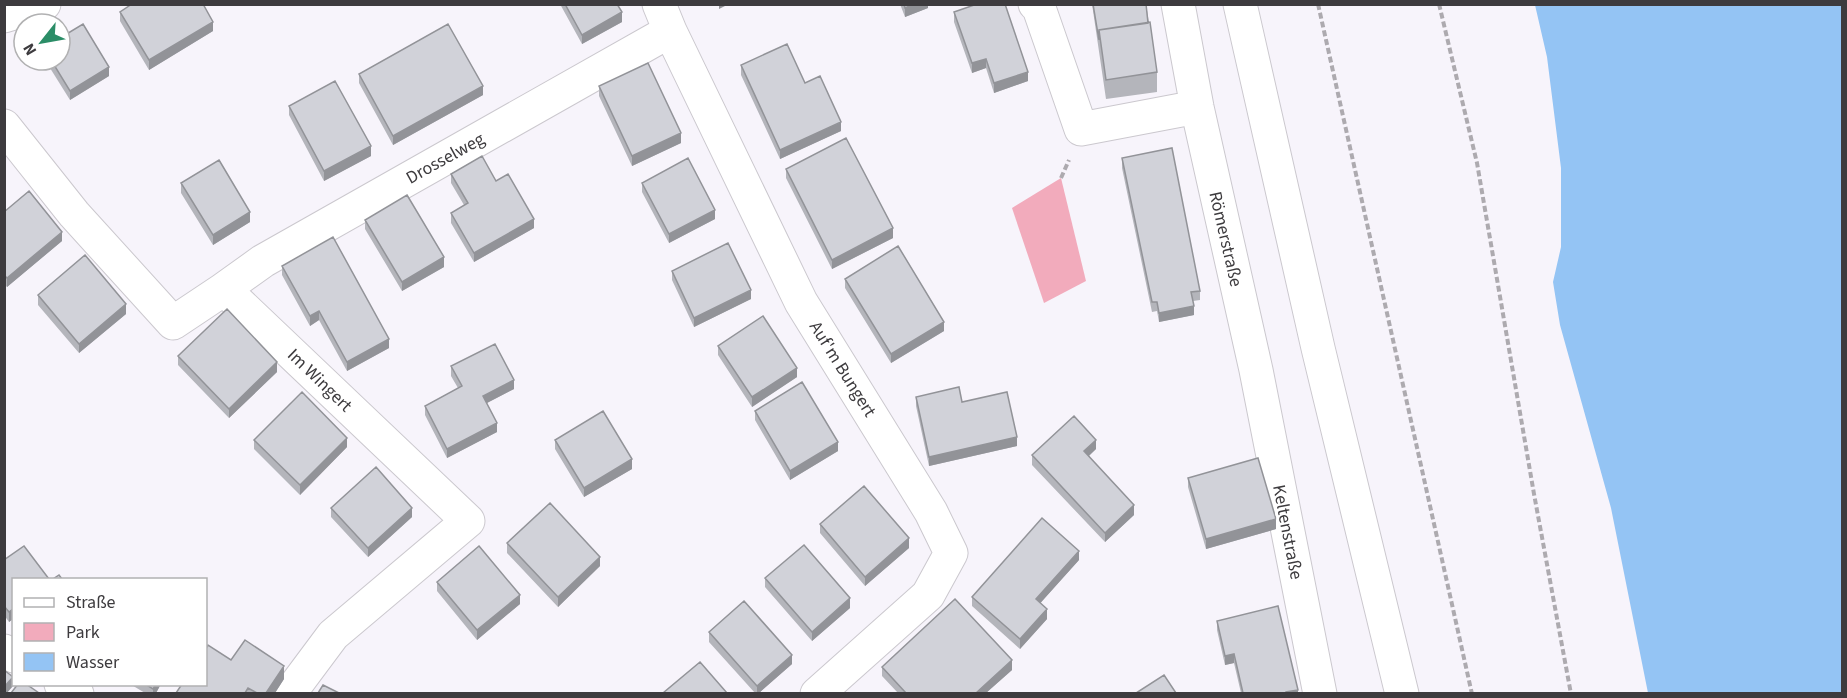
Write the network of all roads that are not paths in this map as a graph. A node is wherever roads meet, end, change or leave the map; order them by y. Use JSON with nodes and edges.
{"nodes":[{"id":1,"x":44,"y":4,"type":"edge"},
{"id":2,"x":1035,"y":4,"type":"edge"},
{"id":3,"x":1178,"y":4,"type":"edge"},
{"id":4,"x":1240,"y":4,"type":"edge"},
{"id":5,"x":4,"y":16,"type":"edge"},
{"id":6,"x":664,"y":18,"type":"edge"},
{"id":7,"x":1197,"y":107,"type":"junction"},
{"id":8,"x":4,"y":126,"type":"edge"},
{"id":9,"x":224,"y":289,"type":"junction"},
{"id":10,"x":1256,"y":370,"type":"joint"},
{"id":11,"x":289,"y":693,"type":"edge"},
{"id":12,"x":817,"y":693,"type":"edge"},
{"id":13,"x":1320,"y":693,"type":"edge"},
{"id":14,"x":1402,"y":693,"type":"edge"}],
"edges":[{"from":1,"to":5,"type":"street"},
{"from":2,"to":7,"type":"street"},
{"from":3,"to":7,"type":"street","name":"Römerstraße"},
{"from":4,"to":14,"type":"street"},
{"from":6,"to":9,"type":"street","name":"Drosselweg"},
{"from":6,"to":12,"type":"street","name":"Auf'm Bungert"},
{"from":7,"to":10,"type":"street","name":"Römerstraße"},
{"from":8,"to":9,"type":"street"},
{"from":9,"to":11,"type":"street","name":"Im Wingert"},
{"from":10,"to":13,"type":"street","name":"Keltenstraße"}]}
